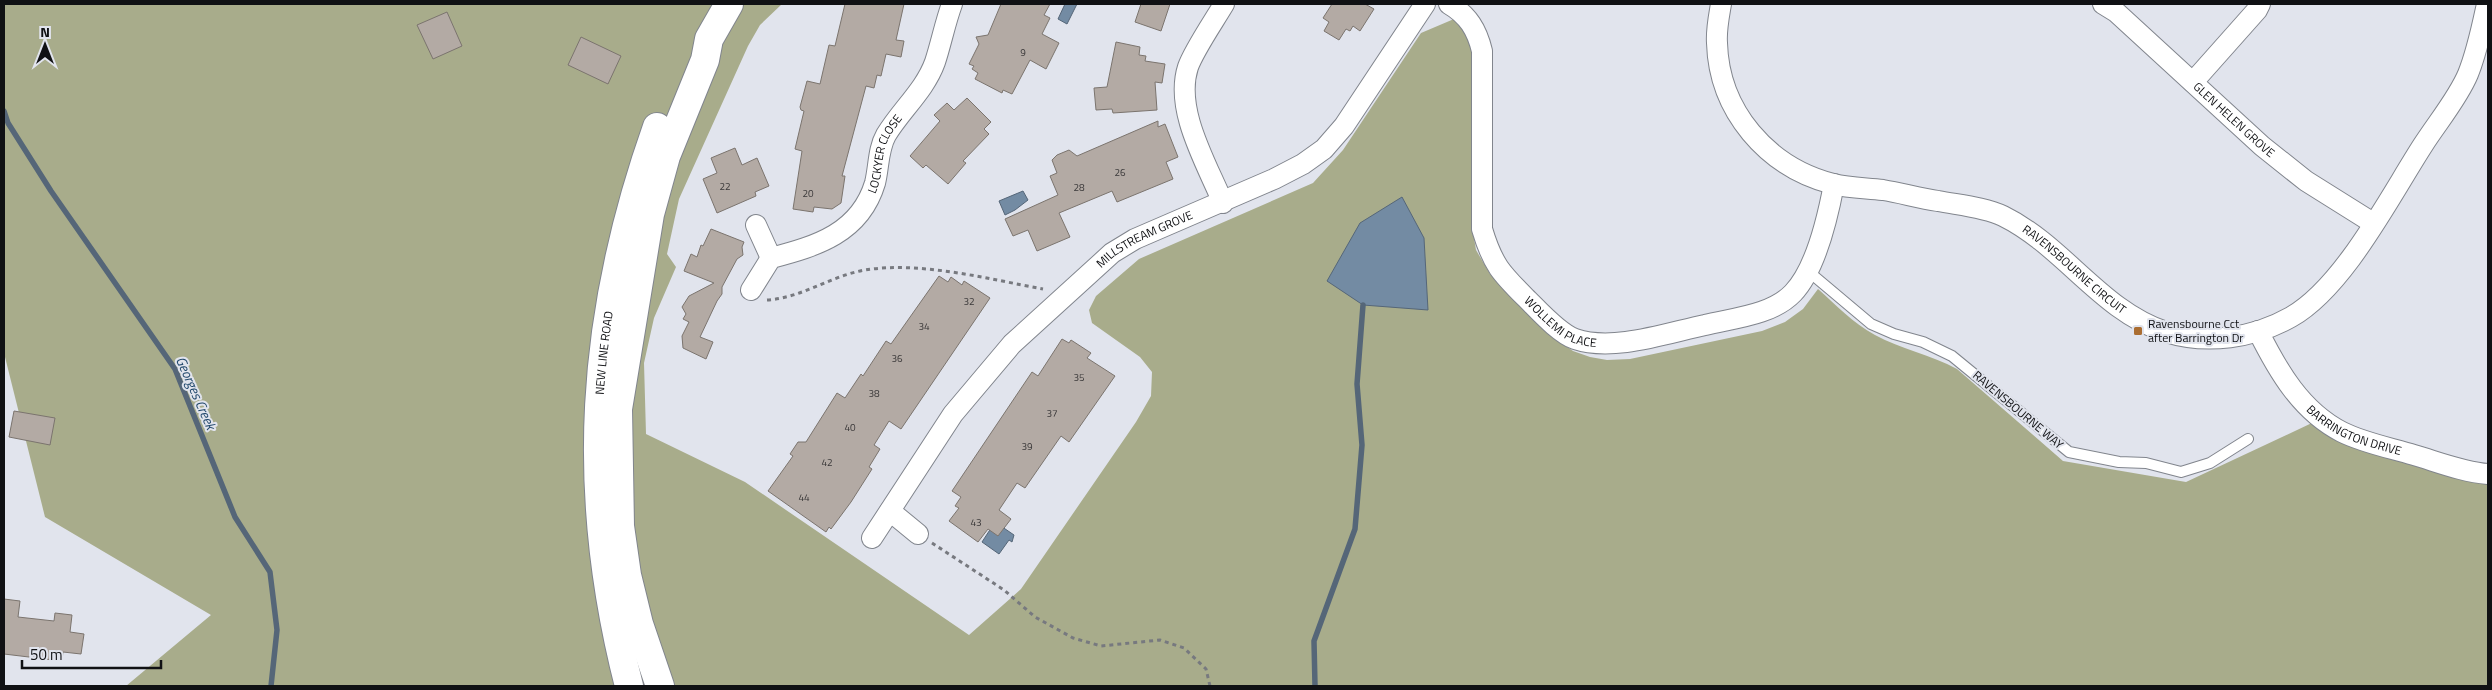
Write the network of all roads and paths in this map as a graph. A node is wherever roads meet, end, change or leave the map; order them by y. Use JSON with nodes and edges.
{"nodes":[{"id":1,"x":729,"y":4,"type":"edge"},
{"id":2,"x":952,"y":4,"type":"edge"},
{"id":3,"x":1224,"y":4,"type":"edge"},
{"id":4,"x":1425,"y":4,"type":"edge"},
{"id":5,"x":1448,"y":4,"type":"edge"},
{"id":6,"x":1720,"y":4,"type":"edge"},
{"id":7,"x":2103,"y":4,"type":"edge"},
{"id":8,"x":2260,"y":4,"type":"edge"},
{"id":9,"x":2487,"y":4,"type":"edge"},
{"id":10,"x":709,"y":39,"type":"junction"},
{"id":11,"x":2193,"y":82,"type":"junction"},
{"id":12,"x":1834,"y":184,"type":"junction"},
{"id":13,"x":1223,"y":203,"type":"junction"},
{"id":14,"x":2373,"y":223,"type":"junction"},
{"id":15,"x":756,"y":225,"type":"dead end"},
{"id":16,"x":771,"y":258,"type":"junction"},
{"id":17,"x":1808,"y":271,"type":"junction"},
{"id":18,"x":751,"y":290,"type":"joint"},
{"id":19,"x":1066,"y":293,"type":"junction"},
{"id":20,"x":2258,"y":331,"type":"junction"},
{"id":21,"x":2248,"y":439,"type":"dead end"},
{"id":22,"x":2488,"y":474,"type":"edge"},
{"id":23,"x":890,"y":511,"type":"junction"},
{"id":24,"x":918,"y":534,"type":"joint"},
{"id":25,"x":872,"y":538,"type":"dead end"},
{"id":26,"x":629,"y":686,"type":"edge"},
{"id":27,"x":660,"y":686,"type":"edge"},
{"id":28,"x":1210,"y":686,"type":"edge"}],
"edges":[{"from":1,"to":10,"type":"main road","name":"NEW LINE ROAD"},
{"from":2,"to":16,"type":"street","name":"LOCKYER CLOSE"},
{"from":3,"to":13,"type":"street"},
{"from":4,"to":13,"type":"street","name":"MILLSTREAM GROVE"},
{"from":5,"to":17,"type":"street","name":"WOLLEMI PLACE"},
{"from":6,"to":12,"type":"street","name":"RAVENSBOURNE CIRCUIT"},
{"from":7,"to":11,"type":"street","name":"GLEN HELEN GROVE"},
{"from":8,"to":11,"type":"street"},
{"from":9,"to":14,"type":"street","name":"RAVENSBOURNE CIRCUIT"},
{"from":10,"to":26,"type":"main road","name":"NEW LINE ROAD"},
{"from":10,"to":27,"type":"main road","name":"NEW LINE ROAD"},
{"from":11,"to":14,"type":"street","name":"GLEN HELEN GROVE"},
{"from":12,"to":17,"type":"street","name":"WOLLEMI PLACE"},
{"from":12,"to":20,"type":"street","name":"RAVENSBOURNE CIRCUIT"},
{"from":13,"to":19,"type":"street","name":"MILLSTREAM GROVE"},
{"from":14,"to":20,"type":"street","name":"RAVENSBOURNE CIRCUIT"},
{"from":15,"to":16,"type":"street"},
{"from":16,"to":18,"type":"street"},
{"from":17,"to":21,"type":"lane","name":"RAVENSBOURNE WAY"},
{"from":18,"to":19,"type":"path"},
{"from":19,"to":23,"type":"street","name":"MILLSTREAM GROVE"},
{"from":20,"to":22,"type":"street","name":"BARRINGTON DRIVE"},
{"from":23,"to":24,"type":"street"},
{"from":23,"to":25,"type":"street","name":"MILLSTREAM GROVE"},
{"from":24,"to":28,"type":"path"}]}
